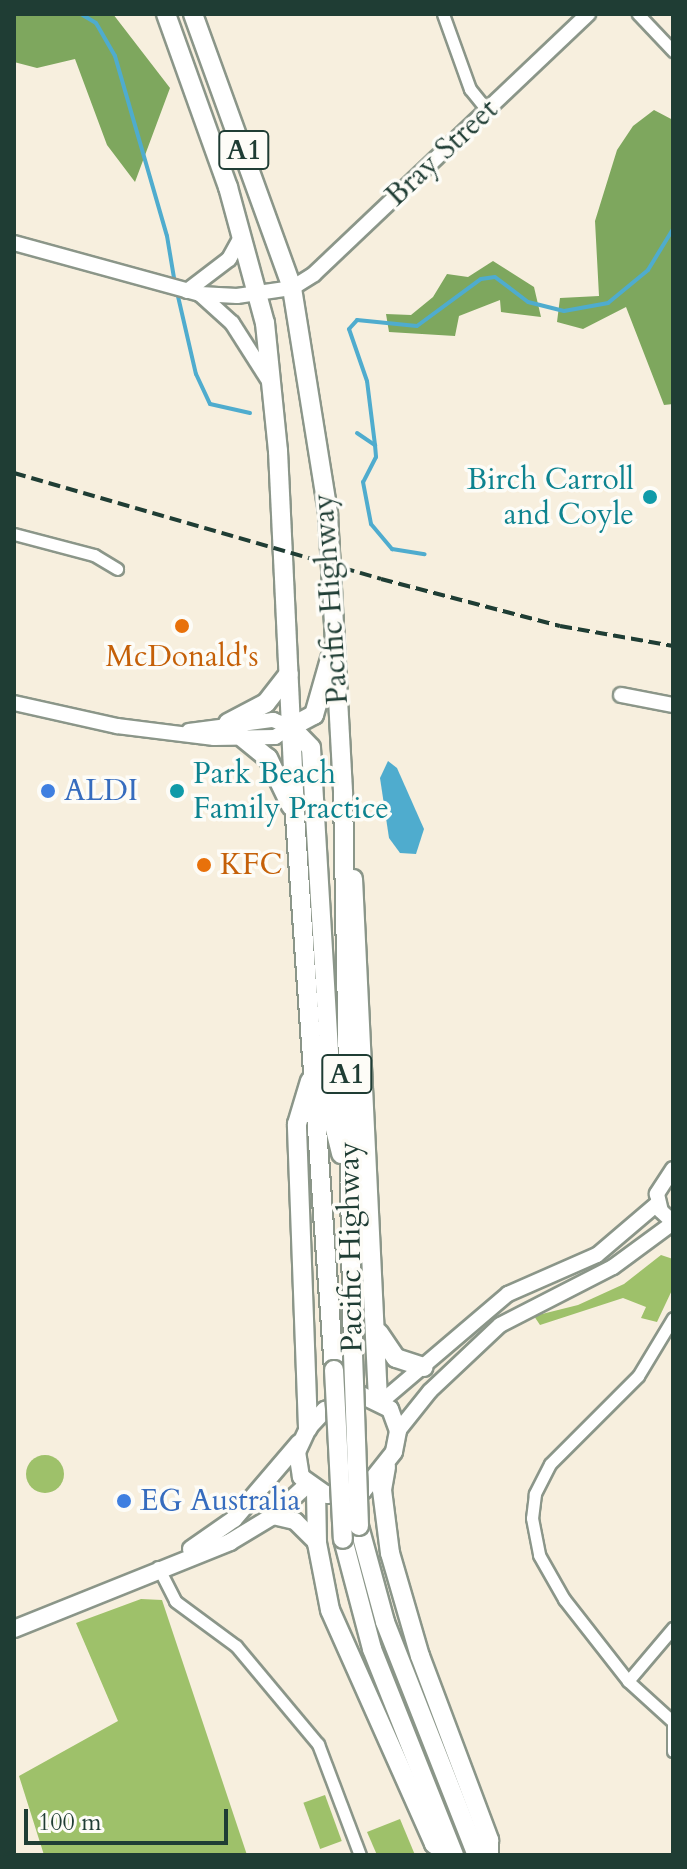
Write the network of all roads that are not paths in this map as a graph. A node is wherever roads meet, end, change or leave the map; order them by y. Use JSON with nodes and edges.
{"nodes":[{"id":1,"x":166,"y":14,"type":"edge"},
{"id":2,"x":193,"y":14,"type":"edge"},
{"id":3,"x":443,"y":14,"type":"edge"},
{"id":4,"x":588,"y":14,"type":"edge"},
{"id":5,"x":638,"y":14,"type":"edge"},
{"id":6,"x":673,"y":51,"type":"edge"},
{"id":7,"x":487,"y":110,"type":"junction"},
{"id":8,"x":242,"y":236,"type":"junction"},
{"id":9,"x":14,"y":243,"type":"edge"},
{"id":10,"x":292,"y":288,"type":"junction"},
{"id":11,"x":194,"y":292,"type":"junction"},
{"id":12,"x":257,"y":293,"type":"junction"},
{"id":13,"x":273,"y":387,"type":"junction"},
{"id":14,"x":14,"y":534,"type":"edge"},
{"id":15,"x":117,"y":569,"type":"dead end"},
{"id":16,"x":336,"y":633,"type":"junction"},
{"id":17,"x":289,"y":674,"type":"junction"},
{"id":18,"x":621,"y":695,"type":"dead end"},
{"id":19,"x":14,"y":703,"type":"edge"},
{"id":20,"x":673,"y":705,"type":"edge"},
{"id":21,"x":228,"y":723,"type":"junction"},
{"id":22,"x":291,"y":727,"type":"junction"},
{"id":23,"x":188,"y":731,"type":"junction"},
{"id":24,"x":243,"y":738,"type":"junction"},
{"id":25,"x":343,"y":793,"type":"junction"},
{"id":26,"x":295,"y":816,"type":"junction"},
{"id":27,"x":314,"y":1067,"type":"junction"},
{"id":28,"x":673,"y":1169,"type":"edge"},
{"id":29,"x":350,"y":1190,"type":"junction"},
{"id":30,"x":658,"y":1203,"type":"junction"},
{"id":31,"x":673,"y":1222,"type":"edge"},
{"id":32,"x":673,"y":1318,"type":"edge"},
{"id":33,"x":375,"y":1324,"type":"junction"},
{"id":34,"x":424,"y":1367,"type":"junction"},
{"id":35,"x":380,"y":1401,"type":"junction"},
{"id":36,"x":398,"y":1431,"type":"junction"},
{"id":37,"x":305,"y":1433,"type":"junction"},
{"id":38,"x":386,"y":1467,"type":"junction"},
{"id":39,"x":312,"y":1488,"type":"junction"},
{"id":40,"x":273,"y":1516,"type":"junction"},
{"id":41,"x":317,"y":1543,"type":"junction"},
{"id":42,"x":158,"y":1567,"type":"junction"},
{"id":43,"x":673,"y":1628,"type":"edge"},
{"id":44,"x":14,"y":1629,"type":"edge"},
{"id":45,"x":628,"y":1681,"type":"junction"},
{"id":46,"x":673,"y":1723,"type":"edge"},
{"id":47,"x":673,"y":1751,"type":"edge"},
{"id":48,"x":360,"y":1855,"type":"edge"},
{"id":49,"x":453,"y":1855,"type":"edge"},
{"id":50,"x":477,"y":1855,"type":"edge"},
{"id":51,"x":489,"y":1855,"type":"edge"}],
"edges":[{"from":1,"to":8,"type":"highway","name":"Pacific Highway","number":"A1"},
{"from":2,"to":10,"type":"highway","name":"Pacific Highway","number":"A1"},
{"from":3,"to":7,"type":"street"},
{"from":4,"to":7,"type":"street","name":"Bray Street"},
{"from":5,"to":6,"type":"street"},
{"from":7,"to":10,"type":"street","name":"Bray Street"},
{"from":8,"to":11,"type":"street"},
{"from":8,"to":12,"type":"highway","name":"Pacific Highway","number":"A1"},
{"from":9,"to":11,"type":"street"},
{"from":10,"to":12,"type":"street"},
{"from":10,"to":16,"type":"highway","name":"Pacific Highway","number":"A1"},
{"from":11,"to":12,"type":"street"},
{"from":11,"to":13,"type":"street"},
{"from":12,"to":13,"type":"highway","name":"Pacific Highway","number":"A1"},
{"from":13,"to":17,"type":"highway","name":"Pacific Highway","number":"A1"},
{"from":14,"to":15,"type":"street"},
{"from":16,"to":22,"type":"highway"},
{"from":16,"to":25,"type":"highway","name":"Pacific Highway","number":"A1"},
{"from":17,"to":21,"type":"highway"},
{"from":17,"to":22,"type":"highway","name":"Pacific Highway","number":"A1"},
{"from":18,"to":20,"type":"street"},
{"from":19,"to":23,"type":"street"},
{"from":21,"to":22,"type":"street"},
{"from":21,"to":23,"type":"street"},
{"from":22,"to":24,"type":"street"},
{"from":22,"to":26,"type":"highway","name":"Pacific Highway","number":"A1"},
{"from":22,"to":29,"type":"highway"},
{"from":23,"to":24,"type":"street"},
{"from":24,"to":26,"type":"highway"},
{"from":25,"to":29,"type":"highway","name":"Pacific Highway","number":"A1"},
{"from":25,"to":33,"type":"highway"},
{"from":26,"to":27,"type":"highway","name":"Pacific Highway","number":"A1"},
{"from":27,"to":37,"type":"highway"},
{"from":27,"to":49,"type":"highway","name":"Pacific Highway","number":"A1","bridge":true},
{"from":28,"to":30,"type":"street"},
{"from":29,"to":50,"type":"highway","name":"Pacific Highway","number":"A1","bridge":true},
{"from":30,"to":31,"type":"street"},
{"from":30,"to":34,"type":"street"},
{"from":31,"to":36,"type":"street"},
{"from":32,"to":45,"type":"street"},
{"from":33,"to":34,"type":"highway"},
{"from":33,"to":35,"type":"highway"},
{"from":34,"to":35,"type":"street"},
{"from":35,"to":36,"type":"main road"},
{"from":35,"to":37,"type":"main road"},
{"from":36,"to":38,"type":"main road"},
{"from":37,"to":39,"type":"main road"},
{"from":37,"to":42,"type":"main road"},
{"from":38,"to":39,"type":"main road"},
{"from":38,"to":51,"type":"highway"},
{"from":39,"to":40,"type":"main road"},
{"from":39,"to":41,"type":"highway"},
{"from":40,"to":41,"type":"main road"},
{"from":40,"to":42,"type":"main road"},
{"from":41,"to":49,"type":"highway"},
{"from":42,"to":44,"type":"main road"},
{"from":42,"to":48,"type":"street"},
{"from":43,"to":45,"type":"street"},
{"from":45,"to":46,"type":"street"},
{"from":46,"to":47,"type":"street"}]}
